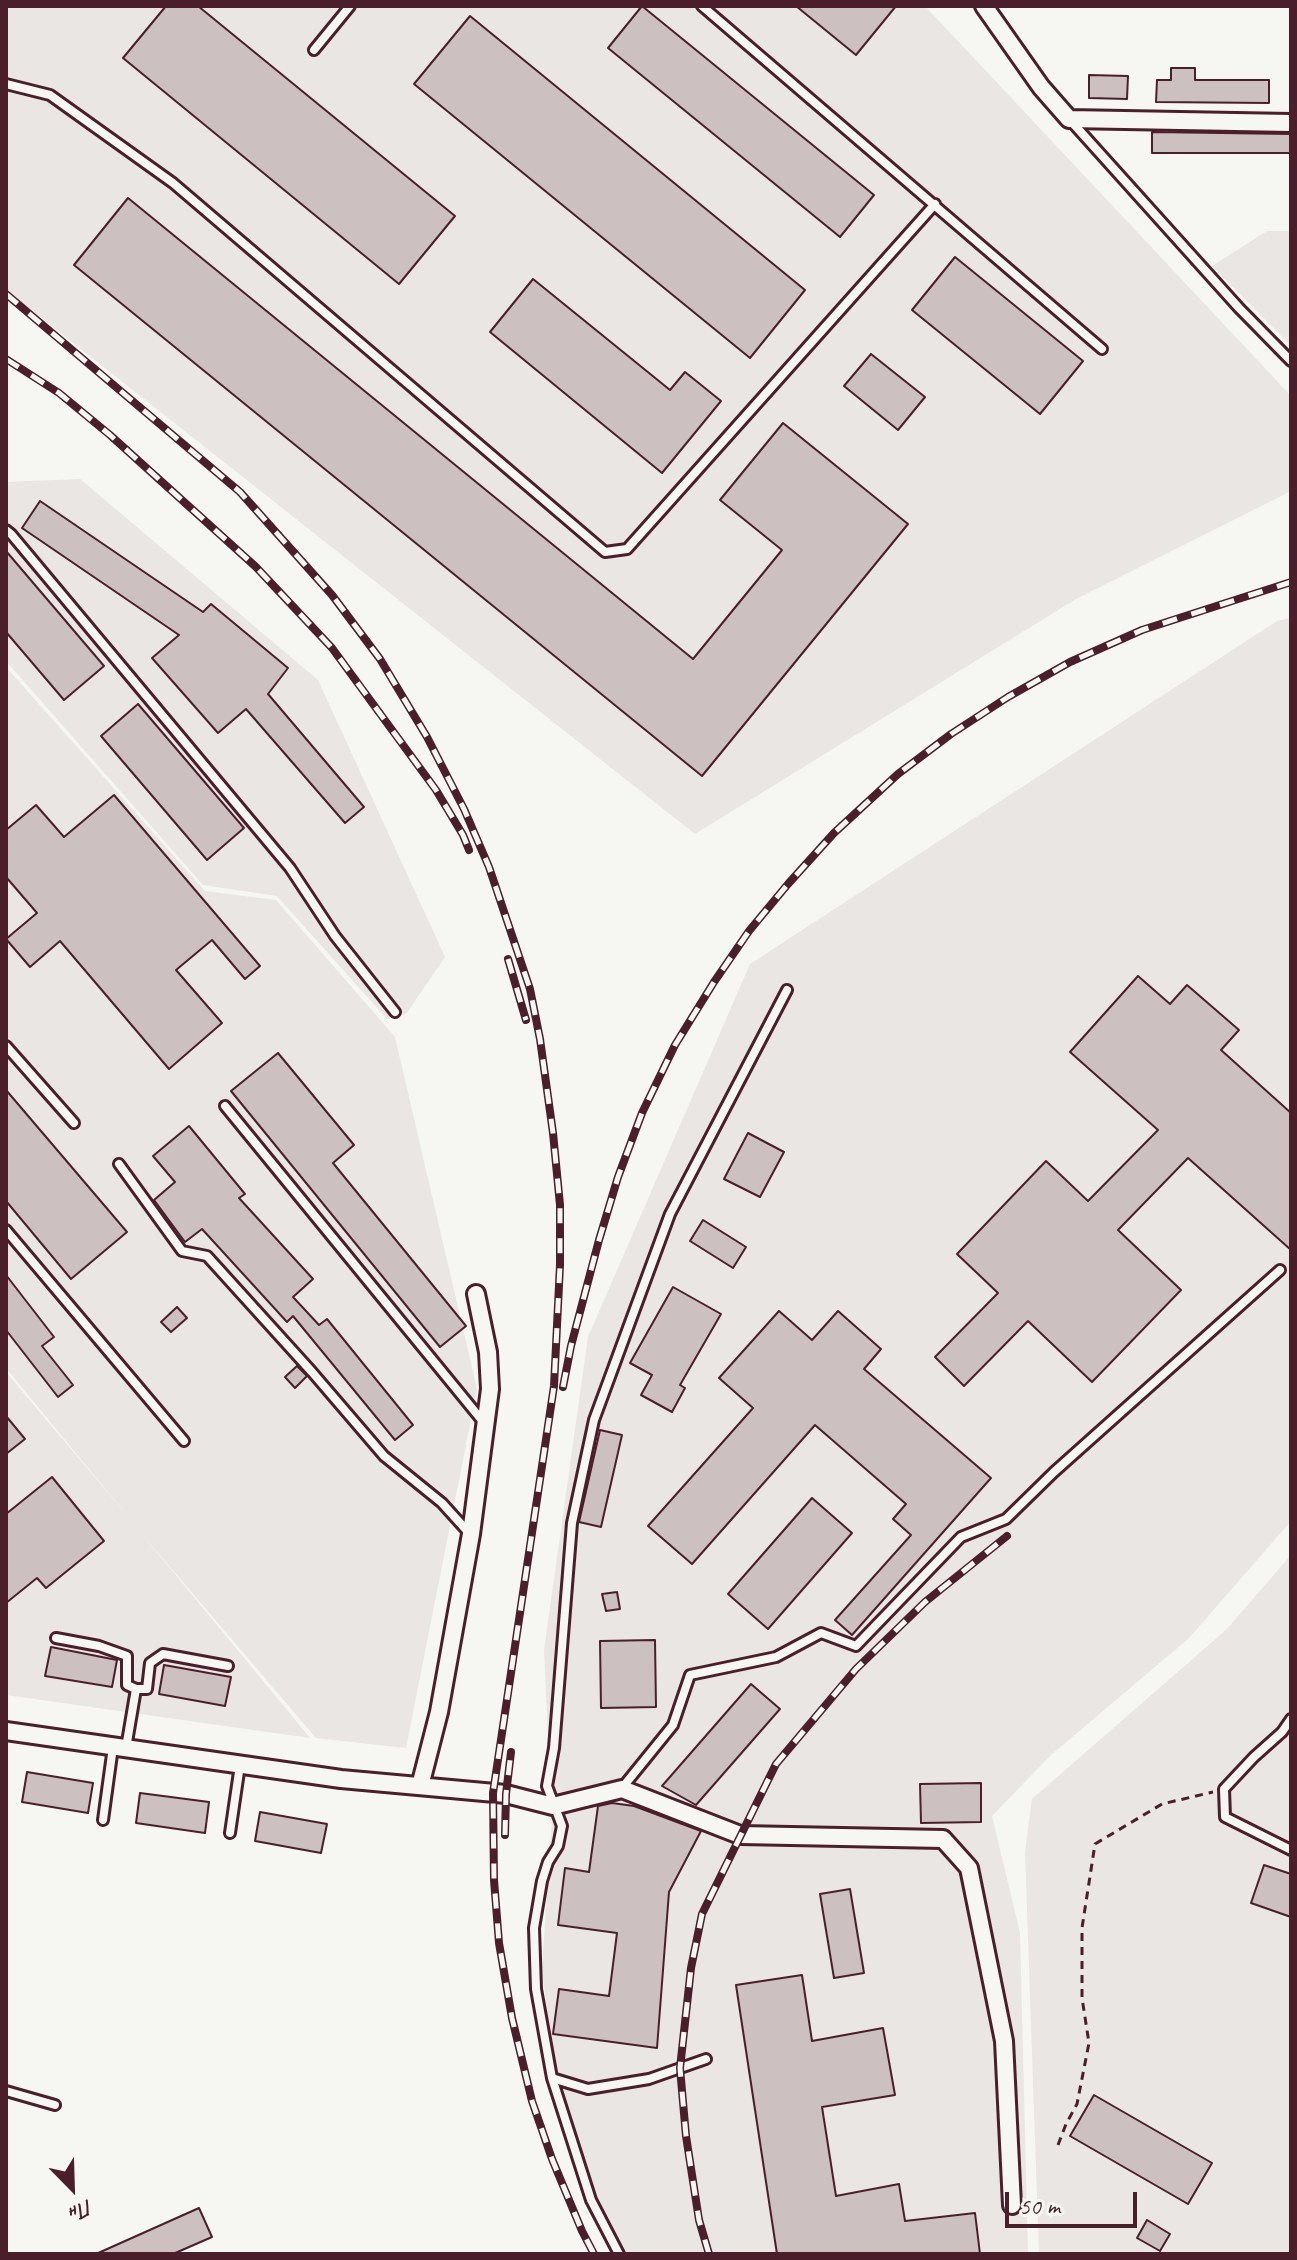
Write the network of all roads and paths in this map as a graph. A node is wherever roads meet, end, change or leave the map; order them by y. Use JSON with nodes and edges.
{"nodes":[{"id":1,"x":350,"y":6,"type":"edge"},
{"id":2,"x":702,"y":6,"type":"edge"},
{"id":3,"x":984,"y":6,"type":"edge"},
{"id":4,"x":314,"y":50,"type":"dead end"},
{"id":5,"x":6,"y":84,"type":"edge"},
{"id":6,"x":1069,"y":119,"type":"junction"},
{"id":7,"x":1291,"y":123,"type":"edge"},
{"id":8,"x":935,"y":204,"type":"junction"},
{"id":9,"x":1102,"y":349,"type":"dead end"},
{"id":10,"x":1291,"y":361,"type":"edge"},
{"id":11,"x":6,"y":530,"type":"edge"},
{"id":12,"x":787,"y":990,"type":"dead end"},
{"id":13,"x":395,"y":1012,"type":"dead end"},
{"id":14,"x":8,"y":1053,"type":"edge"},
{"id":15,"x":225,"y":1106,"type":"dead end"},
{"id":16,"x":74,"y":1123,"type":"dead end"},
{"id":17,"x":119,"y":1164,"type":"dead end"},
{"id":18,"x":6,"y":1230,"type":"edge"},
{"id":19,"x":1280,"y":1270,"type":"dead end"},
{"id":20,"x":476,"y":1294,"type":"dead end"},
{"id":21,"x":485,"y":1425,"type":"junction"},
{"id":22,"x":184,"y":1441,"type":"dead end"},
{"id":23,"x":471,"y":1534,"type":"junction"},
{"id":24,"x":56,"y":1638,"type":"dead end"},
{"id":25,"x":228,"y":1666,"type":"dead end"},
{"id":26,"x":136,"y":1689,"type":"junction"},
{"id":27,"x":1291,"y":1719,"type":"edge"},
{"id":28,"x":6,"y":1731,"type":"edge"},
{"id":29,"x":1282,"y":1732,"type":"junction"},
{"id":30,"x":1291,"y":1738,"type":"edge"},
{"id":31,"x":120,"y":1747,"type":"junction"},
{"id":32,"x":240,"y":1764,"type":"junction"},
{"id":33,"x":420,"y":1786,"type":"junction"},
{"id":34,"x":622,"y":1789,"type":"junction"},
{"id":35,"x":1224,"y":1789,"type":"junction"},
{"id":36,"x":553,"y":1806,"type":"junction"},
{"id":37,"x":103,"y":1820,"type":"dead end"},
{"id":38,"x":230,"y":1833,"type":"dead end"},
{"id":39,"x":1291,"y":1850,"type":"edge"},
{"id":40,"x":706,"y":2059,"type":"dead end"},
{"id":41,"x":552,"y":2078,"type":"junction"},
{"id":42,"x":6,"y":2091,"type":"edge"},
{"id":43,"x":55,"y":2105,"type":"dead end"},
{"id":44,"x":1058,"y":2145,"type":"dead end"},
{"id":45,"x":1012,"y":2205,"type":"dead end"},
{"id":46,"x":619,"y":2254,"type":"edge"}],
"edges":[{"from":1,"to":4,"type":"lane"},
{"from":2,"to":8,"type":"lane"},
{"from":3,"to":6,"type":"street"},
{"from":5,"to":8,"type":"lane"},
{"from":6,"to":7,"type":"street"},
{"from":6,"to":10,"type":"lane"},
{"from":8,"to":9,"type":"lane"},
{"from":11,"to":13,"type":"lane"},
{"from":12,"to":36,"type":"lane"},
{"from":14,"to":16,"type":"lane"},
{"from":15,"to":21,"type":"lane"},
{"from":17,"to":23,"type":"lane"},
{"from":18,"to":22,"type":"lane"},
{"from":19,"to":34,"type":"lane"},
{"from":20,"to":21,"type":"street"},
{"from":21,"to":23,"type":"street"},
{"from":23,"to":33,"type":"street"},
{"from":24,"to":26,"type":"lane"},
{"from":25,"to":26,"type":"lane"},
{"from":26,"to":31,"type":"lane"},
{"from":27,"to":29,"type":"lane"},
{"from":28,"to":31,"type":"street"},
{"from":29,"to":30,"type":"lane"},
{"from":29,"to":35,"type":"lane"},
{"from":31,"to":32,"type":"street"},
{"from":31,"to":37,"type":"lane"},
{"from":32,"to":33,"type":"street"},
{"from":32,"to":38,"type":"lane"},
{"from":33,"to":36,"type":"street"},
{"from":34,"to":36,"type":"street"},
{"from":34,"to":45,"type":"street"},
{"from":35,"to":39,"type":"lane"},
{"from":35,"to":44,"type":"path"},
{"from":36,"to":41,"type":"lane"},
{"from":40,"to":41,"type":"lane"},
{"from":41,"to":46,"type":"lane"},
{"from":42,"to":43,"type":"lane"}]}
